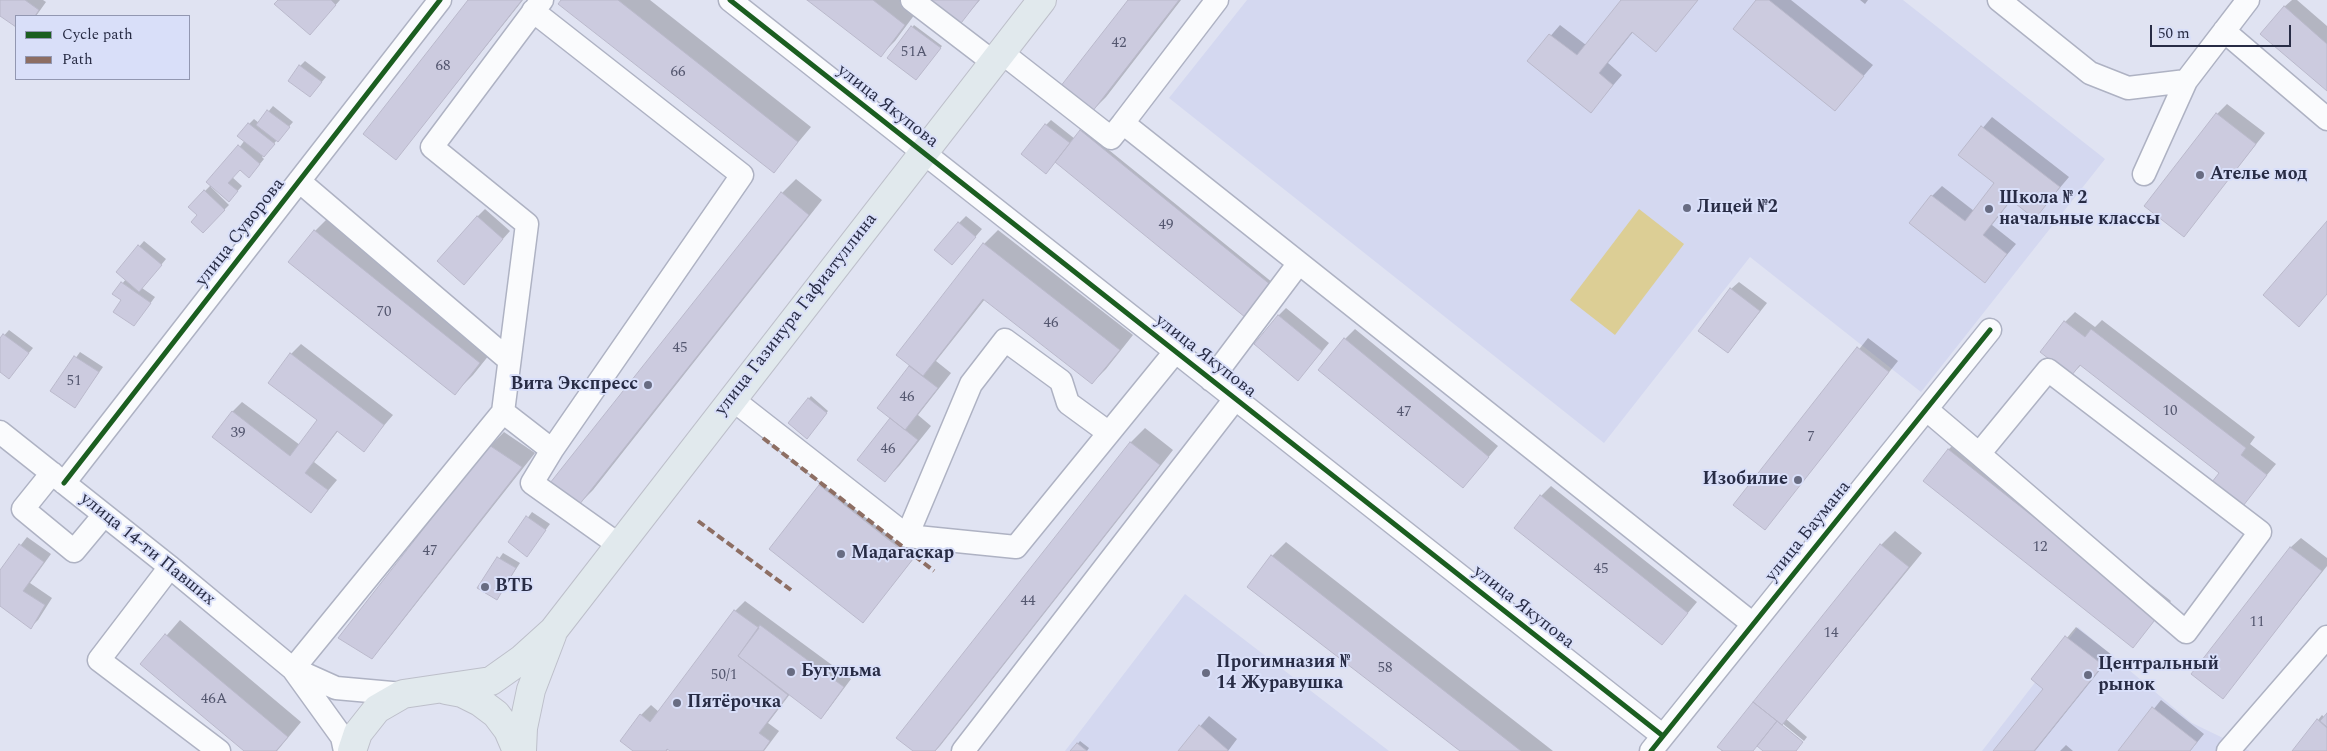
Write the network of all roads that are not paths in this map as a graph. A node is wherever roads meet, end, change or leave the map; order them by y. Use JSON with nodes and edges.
{"nodes":[{"id":1,"x":440,"y":0,"type":"edge"},
{"id":2,"x":730,"y":0,"type":"edge"},
{"id":3,"x":912,"y":0,"type":"edge"},
{"id":4,"x":1042,"y":0,"type":"edge"},
{"id":5,"x":1217,"y":0,"type":"edge"},
{"id":6,"x":1999,"y":0,"type":"edge"},
{"id":7,"x":2248,"y":0,"type":"edge"},
{"id":8,"x":538,"y":6,"type":"edge"},
{"id":9,"x":2224,"y":31,"type":"junction"},
{"id":10,"x":997,"y":57,"type":"junction"},
{"id":11,"x":2186,"y":82,"type":"junction"},
{"id":12,"x":2327,"y":120,"type":"edge"},
{"id":13,"x":1123,"y":123,"type":"junction"},
{"id":14,"x":922,"y":152,"type":"junction"},
{"id":15,"x":2144,"y":174,"type":"dead end"},
{"id":16,"x":299,"y":181,"type":"junction"},
{"id":17,"x":1298,"y":263,"type":"junction"},
{"id":18,"x":1990,"y":330,"type":"dead end"},
{"id":19,"x":1175,"y":352,"type":"junction"},
{"id":20,"x":510,"y":360,"type":"junction"},
{"id":21,"x":1211,"y":380,"type":"junction"},
{"id":22,"x":732,"y":399,"type":"junction"},
{"id":23,"x":1235,"y":399,"type":"junction"},
{"id":24,"x":1926,"y":409,"type":"junction"},
{"id":25,"x":503,"y":412,"type":"junction"},
{"id":26,"x":0,"y":432,"type":"edge"},
{"id":27,"x":1109,"y":433,"type":"junction"},
{"id":28,"x":552,"y":450,"type":"junction"},
{"id":29,"x":1979,"y":454,"type":"junction"},
{"id":30,"x":58,"y":478,"type":"junction"},
{"id":31,"x":104,"y":515,"type":"junction"},
{"id":32,"x":907,"y":536,"type":"junction"},
{"id":33,"x":619,"y":545,"type":"junction"},
{"id":34,"x":170,"y":567,"type":"junction"},
{"id":35,"x":1753,"y":624,"type":"junction"},
{"id":36,"x":553,"y":630,"type":"junction"},
{"id":37,"x":2327,"y":637,"type":"edge"},
{"id":38,"x":293,"y":669,"type":"junction"},
{"id":39,"x":442,"y":689,"type":"junction"},
{"id":40,"x":403,"y":694,"type":"junction"},
{"id":41,"x":1657,"y":743,"type":"edge"},
{"id":42,"x":2235,"y":743,"type":"edge"},
{"id":43,"x":219,"y":751,"type":"edge"},
{"id":44,"x":345,"y":751,"type":"edge"},
{"id":45,"x":352,"y":751,"type":"edge"},
{"id":46,"x":517,"y":751,"type":"edge"},
{"id":47,"x":522,"y":751,"type":"edge"},
{"id":48,"x":963,"y":751,"type":"edge"}],
"edges":[{"from":1,"to":16,"type":"street","name":"улица Суворова"},
{"from":2,"to":14,"type":"street","name":"улица Якупова"},
{"from":3,"to":10,"type":"street"},
{"from":4,"to":10,"type":"main road","name":"улица Газинура Гафиатуллина"},
{"from":5,"to":13,"type":"street"},
{"from":6,"to":11,"type":"street"},
{"from":7,"to":9,"type":"street"},
{"from":8,"to":20,"type":"street"},
{"from":8,"to":28,"type":"street"},
{"from":9,"to":11,"type":"street"},
{"from":9,"to":12,"type":"street"},
{"from":10,"to":13,"type":"street"},
{"from":10,"to":14,"type":"main road","name":"улица Газинура Гафиатуллина"},
{"from":11,"to":15,"type":"street"},
{"from":13,"to":17,"type":"street"},
{"from":14,"to":19,"type":"street","name":"улица Якупова"},
{"from":14,"to":22,"type":"main road","name":"улица Газинура Гафиатуллина"},
{"from":16,"to":20,"type":"street"},
{"from":16,"to":30,"type":"street","name":"улица Суворова"},
{"from":17,"to":21,"type":"street"},
{"from":17,"to":35,"type":"street"},
{"from":18,"to":24,"type":"street","name":"улица Баумана"},
{"from":19,"to":21,"type":"street","name":"улица Якупова"},
{"from":19,"to":27,"type":"street"},
{"from":20,"to":25,"type":"street"},
{"from":21,"to":23,"type":"street","name":"улица Якупова"},
{"from":22,"to":32,"type":"street"},
{"from":22,"to":33,"type":"main road","name":"улица Газинура Гафиатуллина"},
{"from":23,"to":41,"type":"street","name":"улица Якупова"},
{"from":23,"to":48,"type":"street"},
{"from":24,"to":29,"type":"street"},
{"from":24,"to":35,"type":"street","name":"улица Баумана"},
{"from":25,"to":28,"type":"street"},
{"from":25,"to":38,"type":"street"},
{"from":26,"to":30,"type":"street","name":"улица 14-ти Павших"},
{"from":27,"to":32,"type":"street"},
{"from":27,"to":32,"type":"street"},
{"from":28,"to":33,"type":"street"},
{"from":29,"to":29,"type":"street"},
{"from":30,"to":31,"type":"street","name":"улица 14-ти Павших"},
{"from":30,"to":31,"type":"street","name":"улица Суворова"},
{"from":31,"to":34,"type":"street","name":"улица 14-ти Павших"},
{"from":33,"to":36,"type":"main road","name":"улица Газинура Гафиатуллина"},
{"from":34,"to":38,"type":"street","name":"улица 14-ти Павших"},
{"from":34,"to":43,"type":"street"},
{"from":35,"to":41,"type":"street","name":"улица Баумана"},
{"from":36,"to":39,"type":"main road"},
{"from":36,"to":47,"type":"main road"},
{"from":37,"to":42,"type":"street"},
{"from":38,"to":40,"type":"street"},
{"from":38,"to":44,"type":"street"},
{"from":39,"to":40,"type":"main road"},
{"from":39,"to":46,"type":"main road"},
{"from":40,"to":45,"type":"main road"}]}
